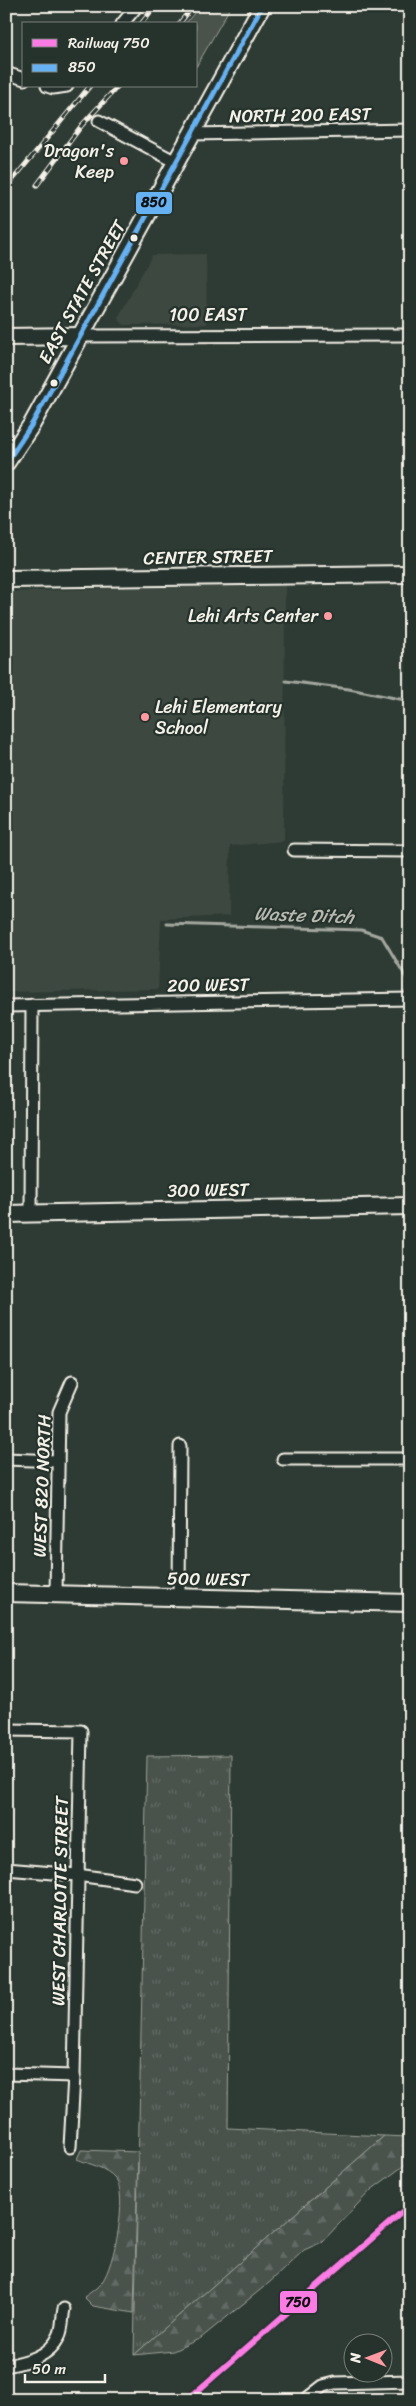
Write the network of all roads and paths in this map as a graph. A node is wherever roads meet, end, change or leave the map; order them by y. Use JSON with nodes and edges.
{"nodes":[{"id":1,"x":137,"y":6,"type":"edge"},
{"id":2,"x":262,"y":6,"type":"edge"},
{"id":3,"x":124,"y":22,"type":"edge"},
{"id":4,"x":6,"y":73,"type":"edge"},
{"id":5,"x":22,"y":77,"type":"edge"},
{"id":6,"x":99,"y":121,"type":"dead end"},
{"id":7,"x":410,"y":130,"type":"edge"},
{"id":8,"x":191,"y":134,"type":"junction"},
{"id":9,"x":176,"y":162,"type":"junction"},
{"id":10,"x":410,"y":335,"type":"edge"},
{"id":11,"x":81,"y":336,"type":"junction"},
{"id":12,"x":6,"y":337,"type":"edge"},
{"id":13,"x":6,"y":463,"type":"edge"},
{"id":14,"x":410,"y":574,"type":"edge"},
{"id":15,"x":6,"y":579,"type":"edge"},
{"id":16,"x":294,"y":850,"type":"dead end"},
{"id":17,"x":410,"y":851,"type":"edge"},
{"id":18,"x":410,"y":999,"type":"edge"},
{"id":19,"x":32,"y":1005,"type":"junction"},
{"id":20,"x":6,"y":1006,"type":"edge"},
{"id":21,"x":410,"y":1206,"type":"edge"},
{"id":22,"x":6,"y":1214,"type":"edge"},
{"id":23,"x":30,"y":1214,"type":"junction"},
{"id":24,"x":72,"y":1382,"type":"dead end"},
{"id":25,"x":180,"y":1446,"type":"dead end"},
{"id":26,"x":6,"y":1459,"type":"edge"},
{"id":27,"x":283,"y":1459,"type":"dead end"},
{"id":28,"x":410,"y":1459,"type":"edge"},
{"id":29,"x":58,"y":1461,"type":"junction"},
{"id":30,"x":6,"y":1593,"type":"edge"},
{"id":31,"x":56,"y":1594,"type":"junction"},
{"id":32,"x":179,"y":1598,"type":"junction"},
{"id":33,"x":410,"y":1603,"type":"edge"},
{"id":34,"x":6,"y":1730,"type":"edge"},
{"id":35,"x":6,"y":1869,"type":"edge"},
{"id":36,"x":77,"y":1875,"type":"junction"},
{"id":37,"x":135,"y":1883,"type":"dead end"},
{"id":38,"x":6,"y":2074,"type":"edge"},
{"id":39,"x":74,"y":2076,"type":"junction"},
{"id":40,"x":70,"y":2147,"type":"dead end"},
{"id":41,"x":64,"y":2309,"type":"dead end"},
{"id":42,"x":6,"y":2366,"type":"edge"},
{"id":43,"x":410,"y":2381,"type":"edge"},
{"id":44,"x":305,"y":2400,"type":"edge"}],
"edges":[{"from":1,"to":3,"type":"street"},
{"from":2,"to":8,"type":"main road","name":"EAST STATE STREET"},
{"from":4,"to":5,"type":"street"},
{"from":6,"to":9,"type":"street"},
{"from":7,"to":8,"type":"street","name":"NORTH 200 EAST"},
{"from":8,"to":9,"type":"main road","name":"EAST STATE STREET"},
{"from":9,"to":11,"type":"main road","name":"EAST STATE STREET"},
{"from":10,"to":11,"type":"street","name":"100 EAST"},
{"from":11,"to":12,"type":"main road","name":"100 EAST"},
{"from":11,"to":13,"type":"main road","name":"EAST STATE STREET"},
{"from":14,"to":15,"type":"main road","name":"CENTER STREET"},
{"from":16,"to":17,"type":"street"},
{"from":18,"to":19,"type":"street","name":"200 WEST"},
{"from":19,"to":20,"type":"street","name":"200 WEST"},
{"from":19,"to":23,"type":"street"},
{"from":21,"to":23,"type":"main road","name":"300 WEST"},
{"from":22,"to":23,"type":"main road","name":"300 WEST"},
{"from":24,"to":29,"type":"street","name":"WEST 820 NORTH"},
{"from":25,"to":32,"type":"street"},
{"from":26,"to":29,"type":"street"},
{"from":27,"to":28,"type":"street"},
{"from":29,"to":31,"type":"street","name":"WEST 820 NORTH"},
{"from":30,"to":31,"type":"main road","name":"500 WEST"},
{"from":31,"to":32,"type":"main road","name":"500 WEST"},
{"from":32,"to":33,"type":"main road","name":"500 WEST"},
{"from":34,"to":36,"type":"street","name":"WEST CHARLOTTE STREET"},
{"from":35,"to":36,"type":"street"},
{"from":36,"to":37,"type":"street"},
{"from":36,"to":39,"type":"street","name":"WEST CHARLOTTE STREET"},
{"from":38,"to":39,"type":"street"},
{"from":39,"to":40,"type":"street","name":"WEST CHARLOTTE STREET"},
{"from":41,"to":42,"type":"street"},
{"from":43,"to":44,"type":"street"}]}
